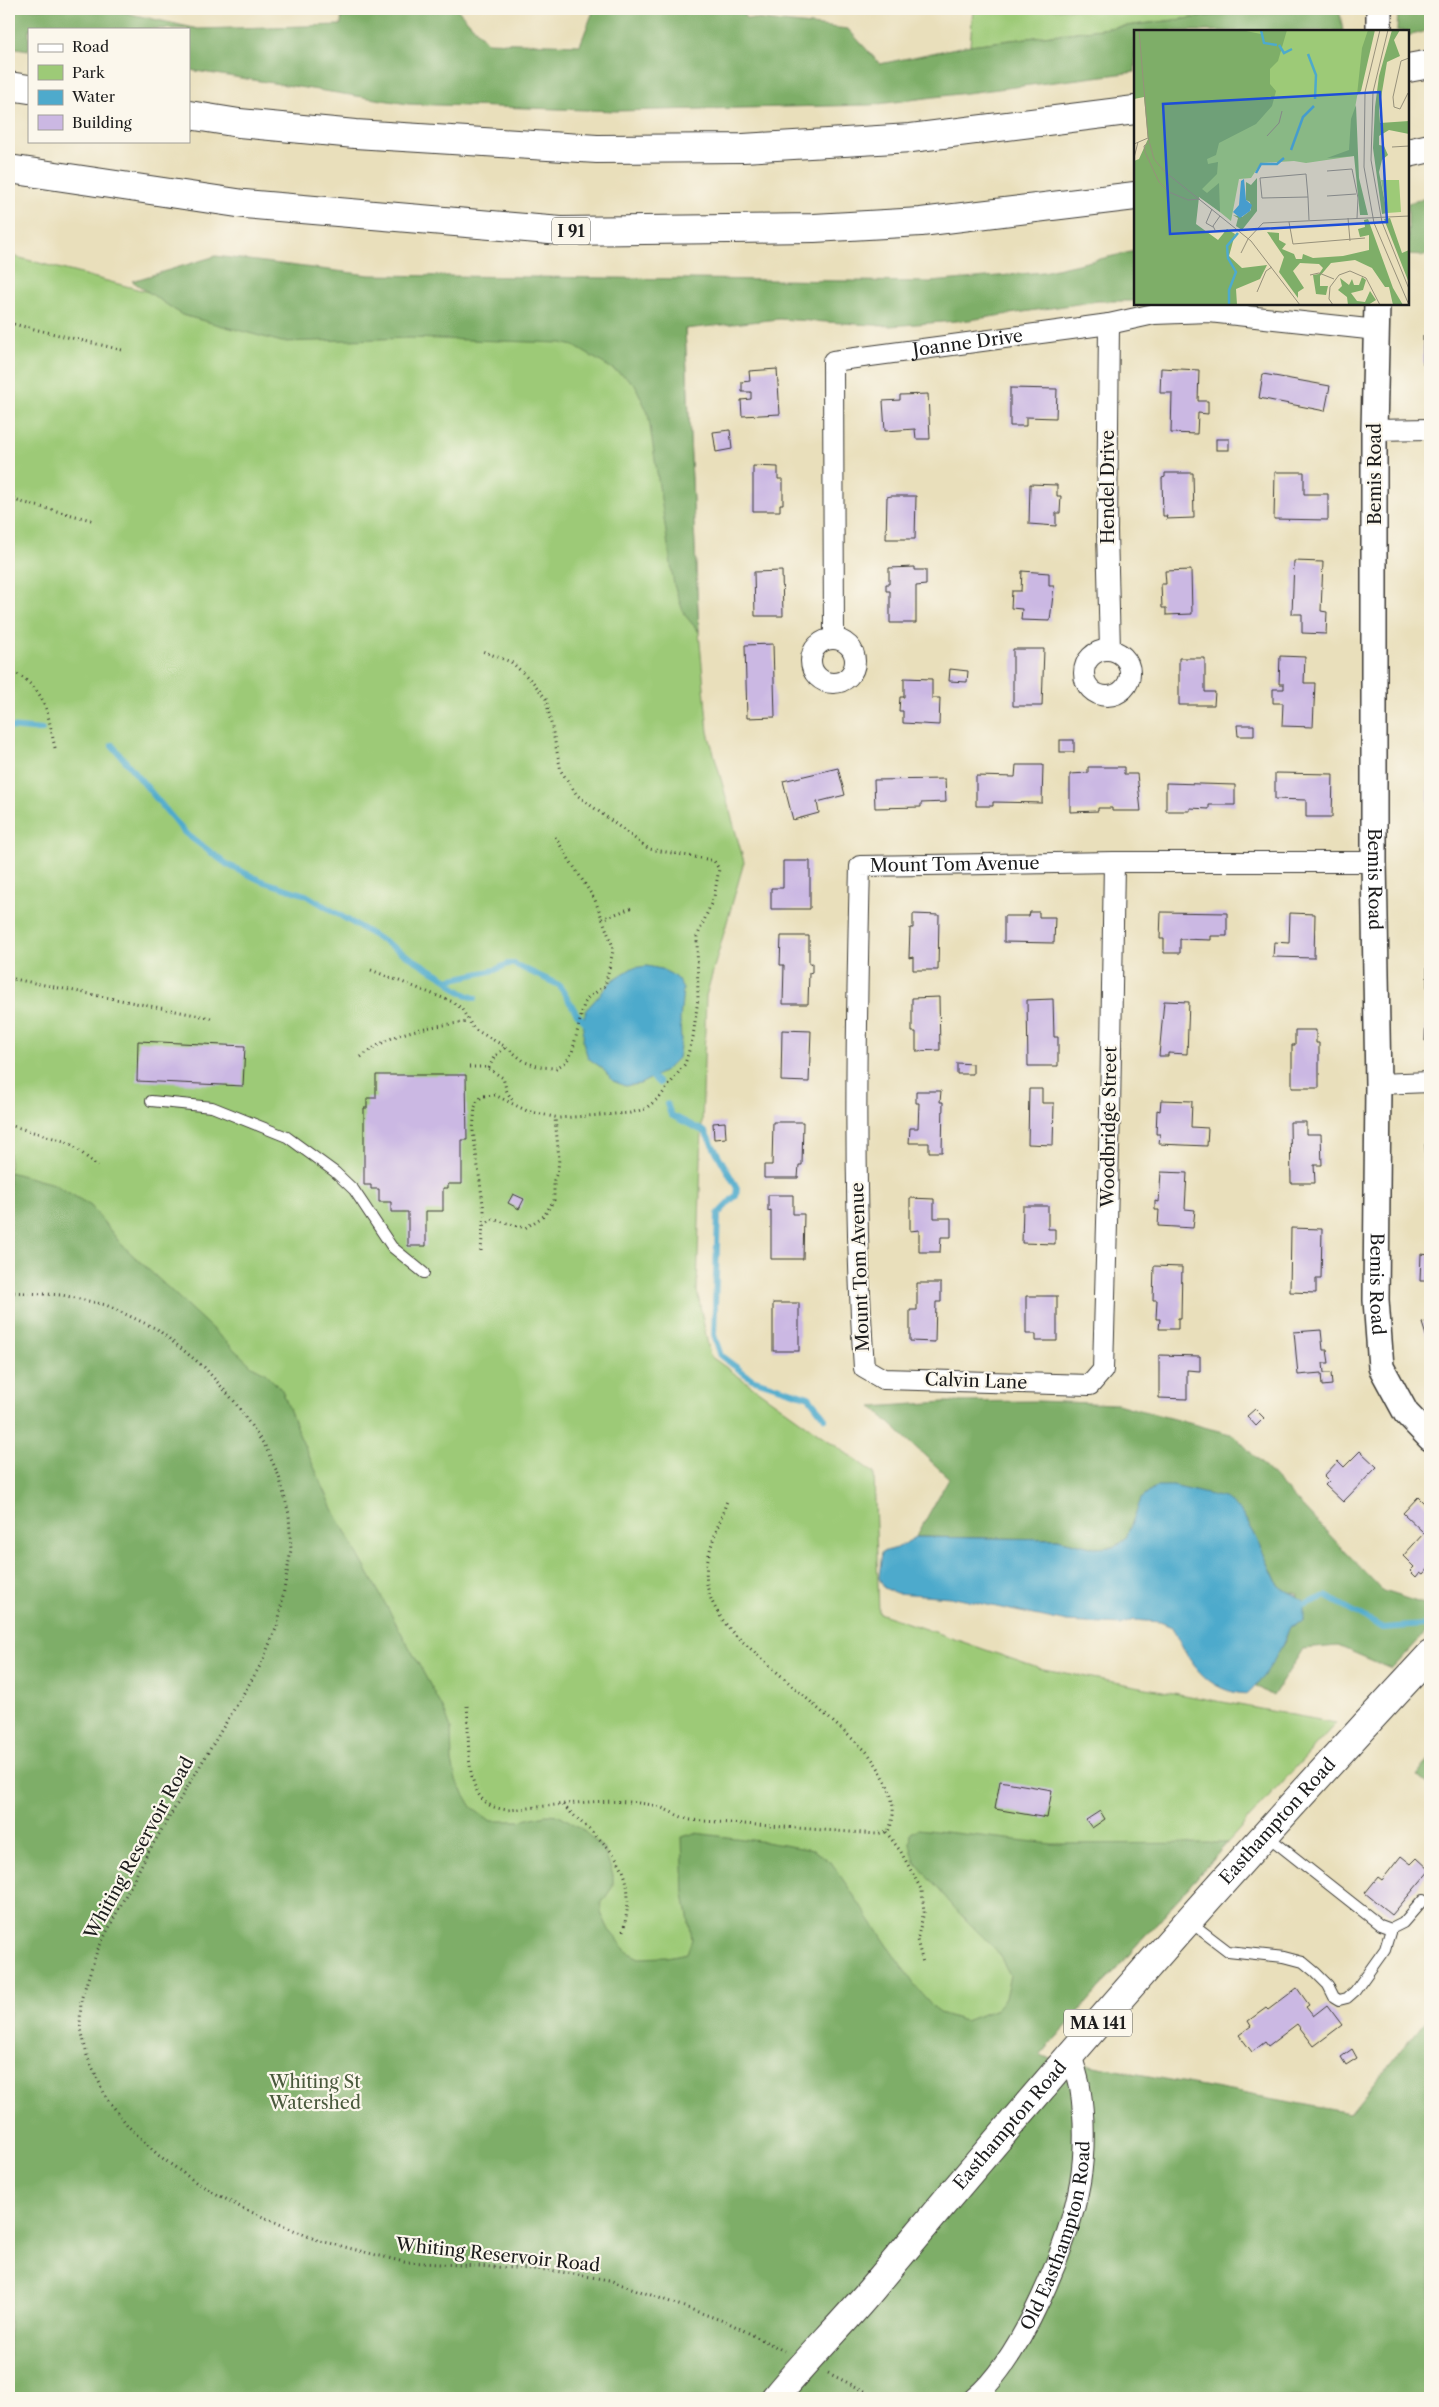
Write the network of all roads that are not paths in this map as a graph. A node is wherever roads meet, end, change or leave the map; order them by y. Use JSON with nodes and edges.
{"nodes":[{"id":1,"x":1379,"y":9,"type":"edge"},
{"id":2,"x":1379,"y":30,"type":"edge"},
{"id":3,"x":1430,"y":64,"type":"edge"},
{"id":4,"x":1409,"y":68,"type":"edge"},
{"id":5,"x":9,"y":86,"type":"edge"},
{"id":6,"x":28,"y":89,"type":"edge"},
{"id":7,"x":1134,"y":110,"type":"edge"},
{"id":8,"x":190,"y":115,"type":"edge"},
{"id":9,"x":1430,"y":148,"type":"edge"},
{"id":10,"x":1409,"y":153,"type":"edge"},
{"id":11,"x":9,"y":169,"type":"edge"},
{"id":12,"x":1134,"y":196,"type":"edge"},
{"id":13,"x":1377,"y":305,"type":"edge"},
{"id":14,"x":1110,"y":324,"type":"junction"},
{"id":15,"x":1377,"y":330,"type":"junction"},
{"id":16,"x":1430,"y":429,"type":"edge"},
{"id":17,"x":1374,"y":430,"type":"junction"},
{"id":18,"x":834,"y":639,"type":"dead end"},
{"id":19,"x":1110,"y":650,"type":"dead end"},
{"id":20,"x":1114,"y":862,"type":"junction"},
{"id":21,"x":1374,"y":862,"type":"junction"},
{"id":22,"x":1430,"y":1082,"type":"edge"},
{"id":23,"x":1378,"y":1084,"type":"junction"},
{"id":24,"x":151,"y":1101,"type":"dead end"},
{"id":25,"x":424,"y":1273,"type":"dead end"},
{"id":26,"x":867,"y":1369,"type":"joint"},
{"id":27,"x":1086,"y":1384,"type":"joint"},
{"id":28,"x":1430,"y":1438,"type":"edge"},
{"id":29,"x":1430,"y":1655,"type":"edge"},
{"id":30,"x":1266,"y":1834,"type":"junction"},
{"id":31,"x":1423,"y":1900,"type":"dead end"},
{"id":32,"x":1188,"y":1921,"type":"junction"},
{"id":33,"x":1391,"y":1929,"type":"junction"},
{"id":34,"x":1071,"y":2054,"type":"junction"},
{"id":35,"x":775,"y":2398,"type":"edge"},
{"id":36,"x":974,"y":2398,"type":"edge"}],
"edges":[{"from":1,"to":2,"type":"street"},
{"from":3,"to":4,"type":"main road"},
{"from":5,"to":6,"type":"main road"},
{"from":7,"to":8,"type":"main road"},
{"from":9,"to":10,"type":"main road"},
{"from":11,"to":12,"type":"main road","number":"I 91"},
{"from":13,"to":15,"type":"street","name":"Bemis Road"},
{"from":14,"to":15,"type":"street","name":"Joanne Drive"},
{"from":14,"to":18,"type":"street","name":"Joanne Drive"},
{"from":14,"to":19,"type":"street","name":"Hendel Drive"},
{"from":15,"to":17,"type":"street","name":"Bemis Road"},
{"from":16,"to":17,"type":"street"},
{"from":17,"to":21,"type":"street","name":"Bemis Road"},
{"from":20,"to":21,"type":"street","name":"Mount Tom Avenue"},
{"from":20,"to":26,"type":"street","name":"Mount Tom Avenue"},
{"from":20,"to":27,"type":"street","name":"Woodbridge Street"},
{"from":21,"to":23,"type":"street","name":"Bemis Road"},
{"from":22,"to":23,"type":"street"},
{"from":23,"to":28,"type":"street","name":"Bemis Road"},
{"from":24,"to":25,"type":"lane"},
{"from":26,"to":27,"type":"street","name":"Calvin Lane"},
{"from":29,"to":30,"type":"main road","name":"Easthampton Road","number":"MA 141"},
{"from":30,"to":32,"type":"main road","name":"Easthampton Road","number":"MA 141"},
{"from":30,"to":33,"type":"lane"},
{"from":31,"to":33,"type":"lane"},
{"from":32,"to":33,"type":"lane"},
{"from":32,"to":34,"type":"main road","name":"Easthampton Road","number":"MA 141"},
{"from":34,"to":35,"type":"main road","name":"Easthampton Road","number":"MA 141"},
{"from":34,"to":36,"type":"street","name":"Old Easthampton Road"}]}
